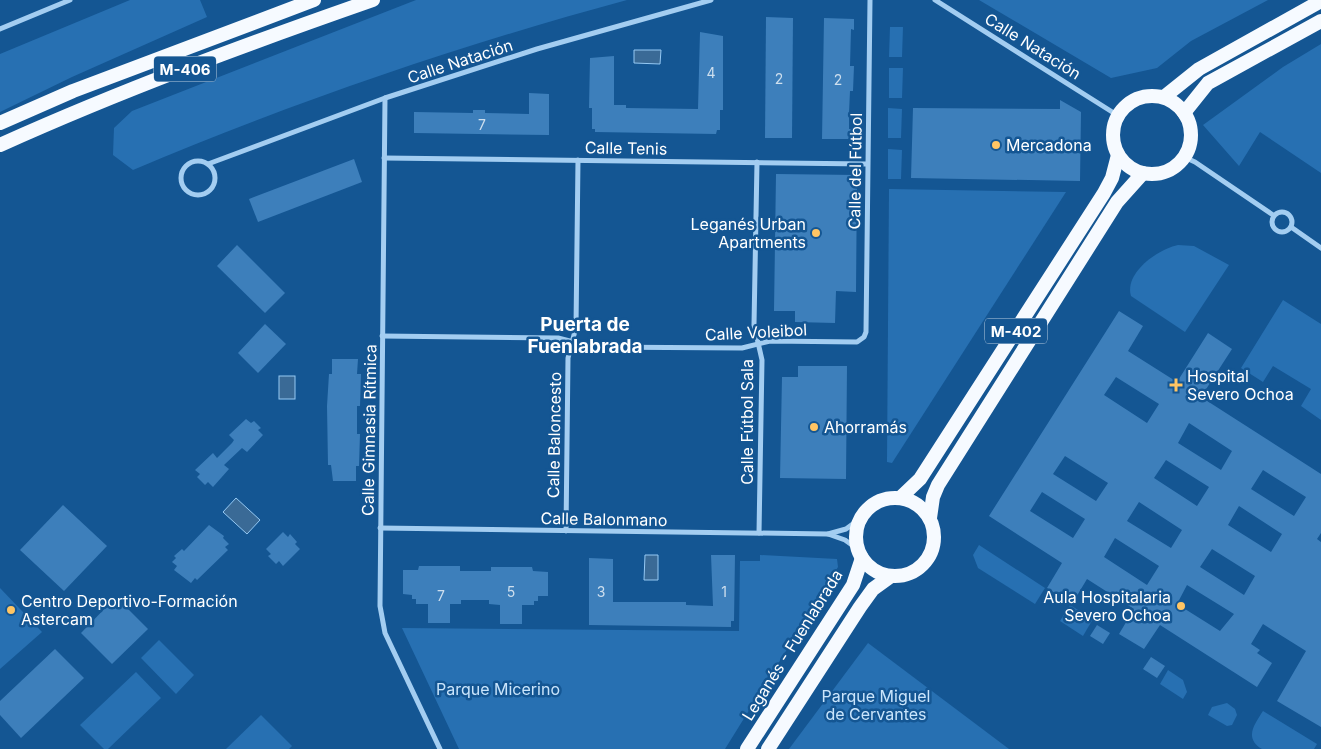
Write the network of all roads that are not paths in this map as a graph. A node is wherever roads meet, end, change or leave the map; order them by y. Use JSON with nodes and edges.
{"nodes":[{"id":1,"x":70,"y":0,"type":"edge"},
{"id":2,"x":314,"y":0,"type":"edge"},
{"id":3,"x":373,"y":0,"type":"edge"},
{"id":4,"x":711,"y":0,"type":"edge"},
{"id":5,"x":870,"y":0,"type":"edge"},
{"id":6,"x":936,"y":0,"type":"edge"},
{"id":7,"x":1321,"y":1,"type":"edge"},
{"id":8,"x":1321,"y":21,"type":"edge"},
{"id":9,"x":0,"y":29,"type":"edge"},
{"id":10,"x":1164,"y":97,"type":"junction"},
{"id":11,"x":385,"y":98,"type":"junction"},
{"id":12,"x":1184,"y":113,"type":"junction"},
{"id":13,"x":1117,"y":115,"type":"junction"},
{"id":14,"x":0,"y":123,"type":"edge"},
{"id":15,"x":0,"y":145,"type":"edge"},
{"id":16,"x":1118,"y":155,"type":"junction"},
{"id":17,"x":1184,"y":157,"type":"junction"},
{"id":18,"x":384,"y":158,"type":"junction"},
{"id":19,"x":220,"y":159,"type":"junction"},
{"id":20,"x":578,"y":160,"type":"junction"},
{"id":21,"x":757,"y":162,"type":"junction"},
{"id":22,"x":208,"y":164,"type":"junction"},
{"id":23,"x":867,"y":164,"type":"junction"},
{"id":24,"x":212,"y":169,"type":"junction"},
{"id":25,"x":1143,"y":173,"type":"junction"},
{"id":26,"x":1274,"y":216,"type":"junction"},
{"id":27,"x":1291,"y":227,"type":"junction"},
{"id":28,"x":1321,"y":248,"type":"edge"},
{"id":29,"x":382,"y":336,"type":"junction"},
{"id":30,"x":861,"y":340,"type":"joint"},
{"id":31,"x":572,"y":342,"type":"junction"},
{"id":32,"x":758,"y":345,"type":"junction"},
{"id":33,"x":900,"y":498,"type":"junction"},
{"id":34,"x":861,"y":518,"type":"junction"},
{"id":35,"x":930,"y":518,"type":"junction"},
{"id":36,"x":380,"y":528,"type":"junction"},
{"id":37,"x":566,"y":531,"type":"junction"},
{"id":38,"x":760,"y":533,"type":"junction"},
{"id":39,"x":828,"y":534,"type":"junction"},
{"id":40,"x":860,"y":554,"type":"junction"},
{"id":41,"x":891,"y":576,"type":"junction"},
{"id":42,"x":440,"y":749,"type":"edge"},
{"id":43,"x":747,"y":749,"type":"edge"},
{"id":44,"x":768,"y":749,"type":"edge"}],
"edges":[{"from":1,"to":9,"type":"street"},
{"from":2,"to":14,"type":"highway","number":"M-406"},
{"from":3,"to":15,"type":"highway","number":"M-406"},
{"from":4,"to":11,"type":"street","name":"Calle Natación"},
{"from":5,"to":23,"type":"street","name":"Calle del Fútbol"},
{"from":6,"to":13,"type":"street","name":"Calle Natación"},
{"from":7,"to":10,"type":"highway"},
{"from":8,"to":12,"type":"highway"},
{"from":10,"to":12,"type":"highway"},
{"from":10,"to":13,"type":"highway"},
{"from":11,"to":18,"type":"street","name":"Calle Gimnasia Rítmica"},
{"from":11,"to":19,"type":"street","name":"Calle Natación"},
{"from":12,"to":17,"type":"highway"},
{"from":13,"to":16,"type":"highway"},
{"from":16,"to":25,"type":"highway"},
{"from":16,"to":33,"type":"highway","number":"M-402"},
{"from":17,"to":25,"type":"highway"},
{"from":17,"to":26,"type":"street"},
{"from":18,"to":20,"type":"street","name":"Calle Tenis"},
{"from":18,"to":29,"type":"street","name":"Calle Gimnasia Rítmica"},
{"from":19,"to":22,"type":"street","name":"Calle Natación"},
{"from":19,"to":24,"type":"street"},
{"from":20,"to":21,"type":"street","name":"Calle Tenis"},
{"from":20,"to":31,"type":"street","name":"Calle Baloncesto"},
{"from":21,"to":23,"type":"street","name":"Calle Tenis"},
{"from":21,"to":32,"type":"street","name":"Calle Fútbol Sala"},
{"from":22,"to":24,"type":"street"},
{"from":22,"to":24,"type":"street"},
{"from":23,"to":30,"type":"street","name":"Calle del Fútbol"},
{"from":25,"to":35,"type":"highway","number":"M-402"},
{"from":26,"to":27,"type":"street"},
{"from":26,"to":27,"type":"street"},
{"from":27,"to":28,"type":"street"},
{"from":29,"to":31,"type":"street","name":"Calle Voleibol"},
{"from":29,"to":36,"type":"street","name":"Calle Gimnasia Rítmica"},
{"from":30,"to":32,"type":"street","name":"Calle Voleibol"},
{"from":31,"to":32,"type":"street","name":"Calle Voleibol"},
{"from":31,"to":37,"type":"street","name":"Calle Baloncesto"},
{"from":32,"to":38,"type":"street","name":"Calle Fútbol Sala"},
{"from":33,"to":34,"type":"highway"},
{"from":33,"to":35,"type":"highway"},
{"from":34,"to":39,"type":"street","name":"Calle Balonmano"},
{"from":34,"to":40,"type":"highway","name":"Leganés - Fuenlabrada"},
{"from":35,"to":41,"type":"highway","number":"M-402"},
{"from":36,"to":37,"type":"street","name":"Calle Balonmano"},
{"from":36,"to":42,"type":"street","name":"Calle Gimnasia Rítmica"},
{"from":37,"to":38,"type":"street","name":"Calle Balonmano"},
{"from":38,"to":39,"type":"street","name":"Calle Balonmano"},
{"from":39,"to":40,"type":"street","name":"Calle Balonmano"},
{"from":40,"to":41,"type":"highway","name":"Leganés - Fuenlabrada"},
{"from":40,"to":43,"type":"highway","name":"Leganés - Fuenlabrada"},
{"from":41,"to":44,"type":"highway","number":"M-402"}]}
